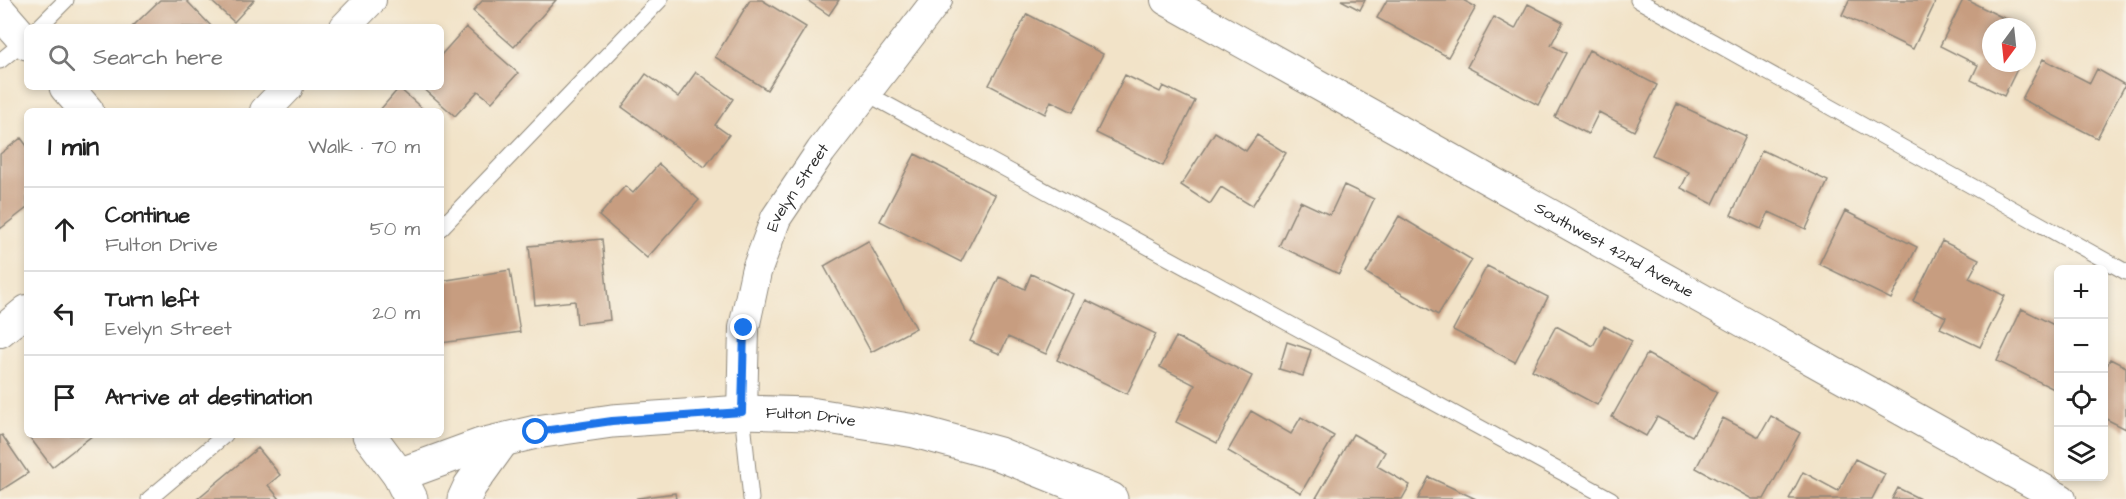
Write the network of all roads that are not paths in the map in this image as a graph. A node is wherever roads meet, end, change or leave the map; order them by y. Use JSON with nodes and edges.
{"nodes":[{"id":1,"x":66,"y":0,"type":"edge"},
{"id":2,"x":371,"y":0,"type":"edge"},
{"id":3,"x":660,"y":0,"type":"edge"},
{"id":4,"x":938,"y":0,"type":"edge"},
{"id":5,"x":1166,"y":0,"type":"edge"},
{"id":6,"x":1638,"y":0,"type":"edge"},
{"id":7,"x":0,"y":12,"type":"edge"},
{"id":8,"x":42,"y":24,"type":"edge"},
{"id":9,"x":348,"y":24,"type":"edge"},
{"id":10,"x":24,"y":33,"type":"edge"},
{"id":11,"x":24,"y":41,"type":"edge"},
{"id":12,"x":0,"y":61,"type":"edge"},
{"id":13,"x":69,"y":90,"type":"edge"},
{"id":14,"x":285,"y":90,"type":"edge"},
{"id":15,"x":866,"y":93,"type":"junction"},
{"id":16,"x":84,"y":108,"type":"edge"},
{"id":17,"x":268,"y":108,"type":"edge"},
{"id":18,"x":444,"y":225,"type":"edge"},
{"id":19,"x":2126,"y":272,"type":"edge"},
{"id":20,"x":24,"y":312,"type":"edge"},
{"id":21,"x":0,"y":332,"type":"edge"},
{"id":22,"x":742,"y":412,"type":"junction"},
{"id":23,"x":221,"y":438,"type":"edge"},
{"id":24,"x":371,"y":438,"type":"edge"},
{"id":25,"x":503,"y":440,"type":"junction"},
{"id":26,"x":405,"y":487,"type":"edge"},
{"id":27,"x":149,"y":499,"type":"edge"},
{"id":28,"x":464,"y":499,"type":"edge"},
{"id":29,"x":751,"y":499,"type":"edge"},
{"id":30,"x":1111,"y":499,"type":"edge"},
{"id":31,"x":1611,"y":499,"type":"edge"},
{"id":32,"x":2061,"y":499,"type":"edge"}],
"edges":[{"from":1,"to":8,"type":"lane"},
{"from":2,"to":9,"type":"street"},
{"from":3,"to":18,"type":"lane"},
{"from":4,"to":15,"type":"street","name":"Evelyn Street"},
{"from":5,"to":32,"type":"street","name":"Southwest 42nd Avenue"},
{"from":6,"to":19,"type":"lane"},
{"from":7,"to":10,"type":"main road"},
{"from":11,"to":12,"type":"lane"},
{"from":13,"to":16,"type":"main road"},
{"from":14,"to":17,"type":"street"},
{"from":15,"to":22,"type":"street","name":"Evelyn Street"},
{"from":15,"to":31,"type":"lane"},
{"from":20,"to":21,"type":"street"},
{"from":22,"to":25,"type":"main road","name":"Fulton Drive"},
{"from":22,"to":29,"type":"lane"},
{"from":22,"to":30,"type":"main road","name":"Fulton Drive"},
{"from":23,"to":27,"type":"lane"},
{"from":24,"to":26,"type":"main road"},
{"from":25,"to":26,"type":"main road","name":"Fulton Drive"},
{"from":25,"to":28,"type":"main road"}]}
